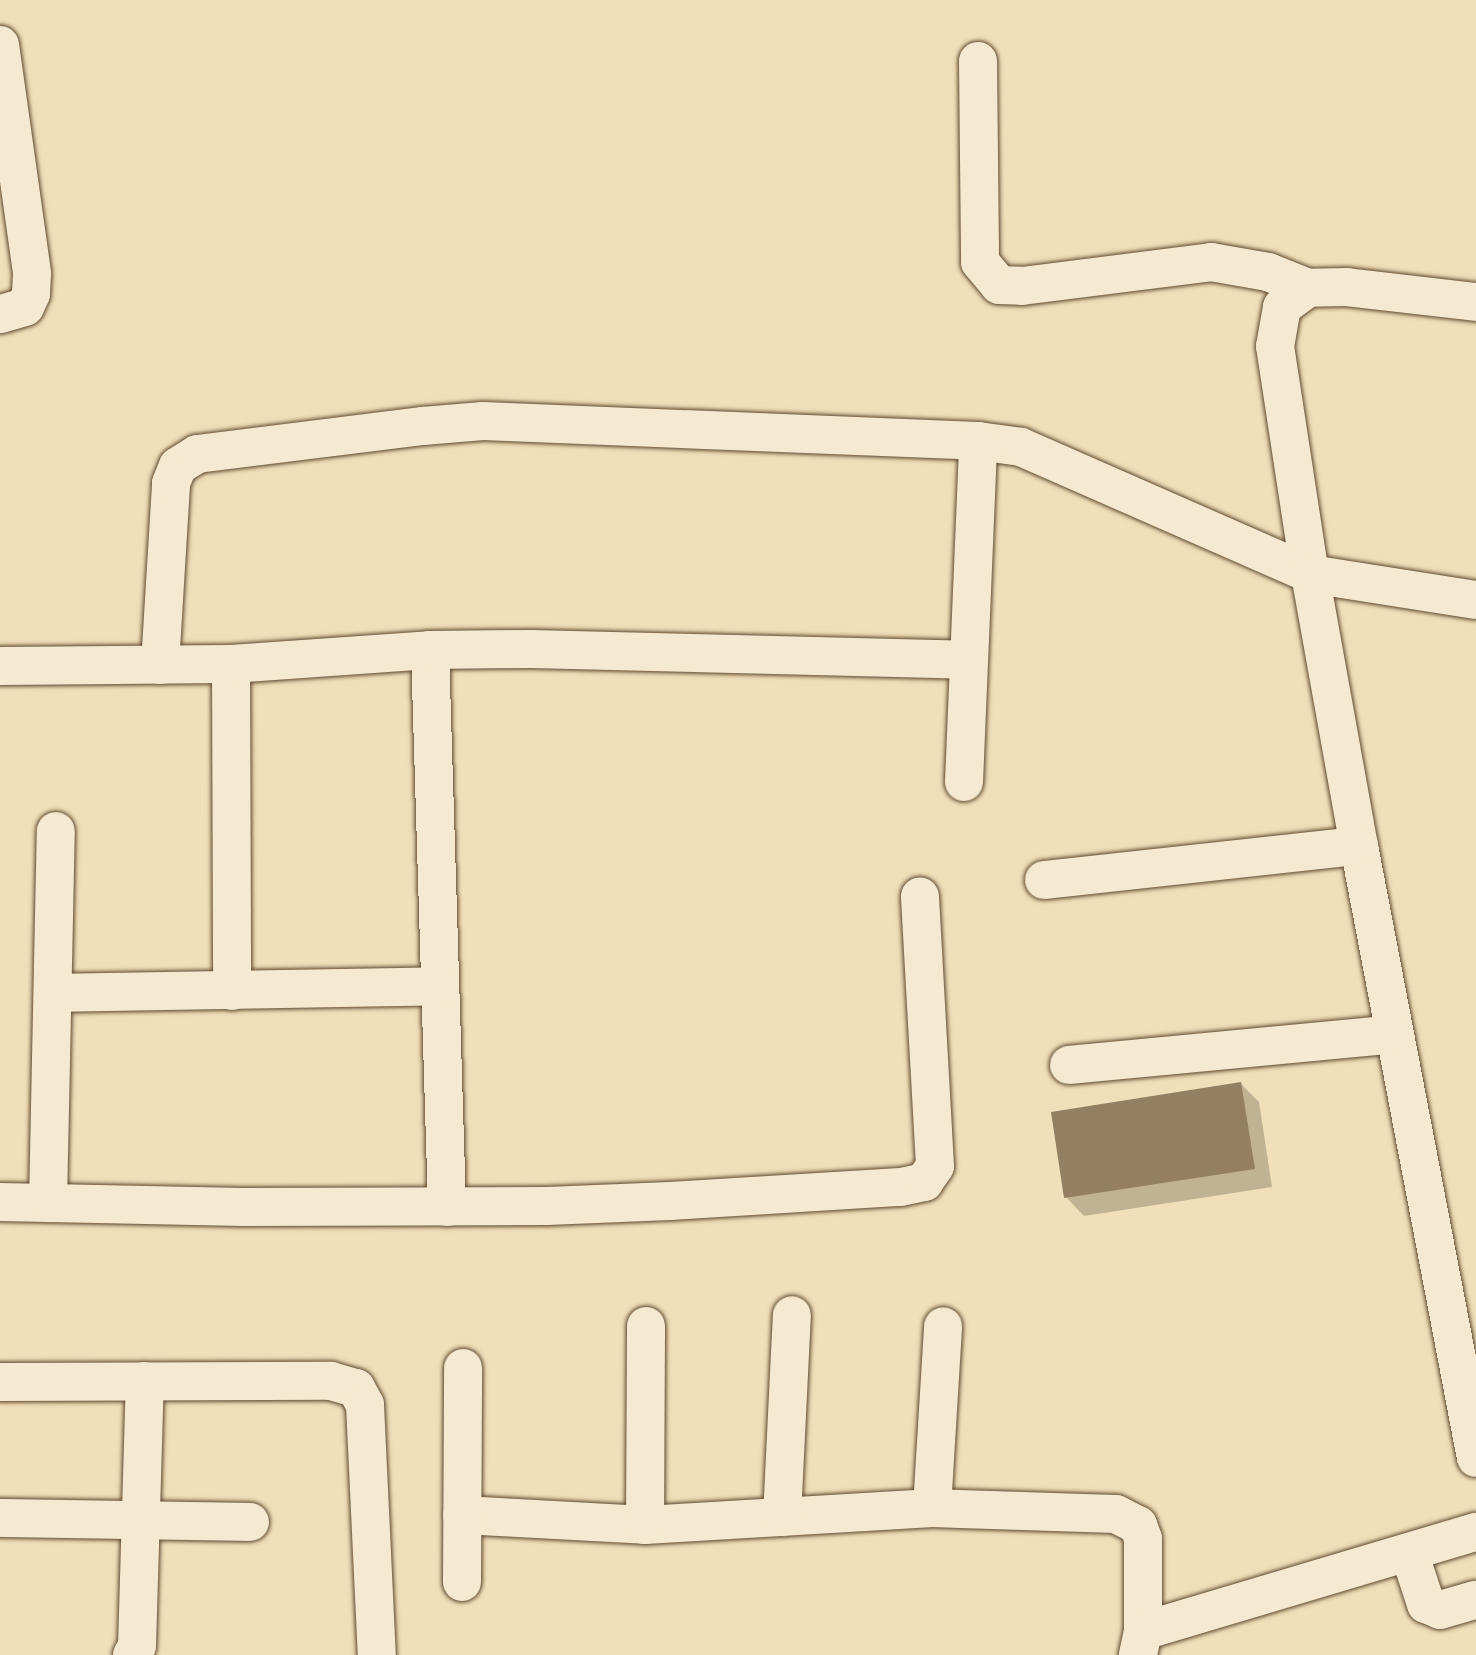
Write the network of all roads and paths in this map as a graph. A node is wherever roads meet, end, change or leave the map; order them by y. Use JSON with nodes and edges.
{"nodes":[{"id":1,"x":0,"y":45,"type":"edge"},
{"id":2,"x":978,"y":61,"type":"dead end"},
{"id":3,"x":1308,"y":288,"type":"junction"},
{"id":4,"x":1476,"y":302,"type":"edge"},
{"id":5,"x":0,"y":314,"type":"edge"},
{"id":6,"x":978,"y":441,"type":"junction"},
{"id":7,"x":1310,"y":574,"type":"junction"},
{"id":8,"x":1476,"y":600,"type":"edge"},
{"id":9,"x":430,"y":650,"type":"junction"},
{"id":10,"x":967,"y":660,"type":"junction"},
{"id":11,"x":231,"y":664,"type":"junction"},
{"id":12,"x":160,"y":665,"type":"junction"},
{"id":13,"x":0,"y":666,"type":"edge"},
{"id":14,"x":964,"y":782,"type":"dead end"},
{"id":15,"x":56,"y":831,"type":"dead end"},
{"id":16,"x":1359,"y":846,"type":"junction"},
{"id":17,"x":1045,"y":880,"type":"dead end"},
{"id":18,"x":920,"y":896,"type":"dead end"},
{"id":19,"x":439,"y":986,"type":"junction"},
{"id":20,"x":232,"y":991,"type":"junction"},
{"id":21,"x":53,"y":993,"type":"junction"},
{"id":22,"x":1394,"y":1034,"type":"junction"},
{"id":23,"x":1069,"y":1065,"type":"dead end"},
{"id":24,"x":0,"y":1202,"type":"edge"},
{"id":25,"x":48,"y":1203,"type":"junction"},
{"id":26,"x":447,"y":1207,"type":"junction"},
{"id":27,"x":792,"y":1315,"type":"dead end"},
{"id":28,"x":646,"y":1325,"type":"dead end"},
{"id":29,"x":943,"y":1326,"type":"dead end"},
{"id":30,"x":463,"y":1368,"type":"dead end"},
{"id":31,"x":145,"y":1381,"type":"junction"},
{"id":32,"x":0,"y":1382,"type":"edge"},
{"id":33,"x":1476,"y":1458,"type":"edge"},
{"id":34,"x":932,"y":1508,"type":"junction"},
{"id":35,"x":462,"y":1515,"type":"junction"},
{"id":36,"x":782,"y":1517,"type":"junction"},
{"id":37,"x":0,"y":1518,"type":"edge"},
{"id":38,"x":141,"y":1521,"type":"junction"},
{"id":39,"x":250,"y":1522,"type":"dead end"},
{"id":40,"x":645,"y":1525,"type":"junction"},
{"id":41,"x":1476,"y":1532,"type":"edge"},
{"id":42,"x":1409,"y":1552,"type":"junction"},
{"id":43,"x":462,"y":1582,"type":"dead end"},
{"id":44,"x":1476,"y":1600,"type":"edge"},
{"id":45,"x":1141,"y":1643,"type":"edge"},
{"id":46,"x":132,"y":1655,"type":"edge"},
{"id":47,"x":377,"y":1655,"type":"edge"}],
"edges":[{"from":1,"to":5,"type":"street"},
{"from":2,"to":3,"type":"street"},
{"from":3,"to":4,"type":"street"},
{"from":3,"to":7,"type":"street"},
{"from":6,"to":7,"type":"street"},
{"from":6,"to":10,"type":"street"},
{"from":6,"to":12,"type":"street"},
{"from":7,"to":8,"type":"street"},
{"from":7,"to":16,"type":"street"},
{"from":9,"to":10,"type":"street"},
{"from":9,"to":11,"type":"street"},
{"from":9,"to":19,"type":"street"},
{"from":10,"to":14,"type":"street"},
{"from":11,"to":12,"type":"street"},
{"from":11,"to":20,"type":"street"},
{"from":12,"to":13,"type":"street"},
{"from":15,"to":21,"type":"street"},
{"from":16,"to":17,"type":"street"},
{"from":16,"to":22,"type":"street"},
{"from":18,"to":26,"type":"street"},
{"from":19,"to":20,"type":"street"},
{"from":19,"to":26,"type":"street"},
{"from":20,"to":21,"type":"street"},
{"from":21,"to":25,"type":"street"},
{"from":22,"to":23,"type":"street"},
{"from":22,"to":33,"type":"street"},
{"from":24,"to":25,"type":"street"},
{"from":25,"to":26,"type":"street"},
{"from":27,"to":36,"type":"street"},
{"from":28,"to":40,"type":"street"},
{"from":29,"to":34,"type":"street"},
{"from":30,"to":35,"type":"street"},
{"from":31,"to":32,"type":"street"},
{"from":31,"to":38,"type":"street"},
{"from":31,"to":47,"type":"street"},
{"from":34,"to":36,"type":"street"},
{"from":34,"to":45,"type":"street"},
{"from":35,"to":40,"type":"street"},
{"from":35,"to":43,"type":"street"},
{"from":36,"to":40,"type":"street"},
{"from":37,"to":38,"type":"street"},
{"from":38,"to":39,"type":"street"},
{"from":38,"to":46,"type":"street"},
{"from":41,"to":42,"type":"street"},
{"from":42,"to":44,"type":"street"},
{"from":42,"to":45,"type":"street"}]}
